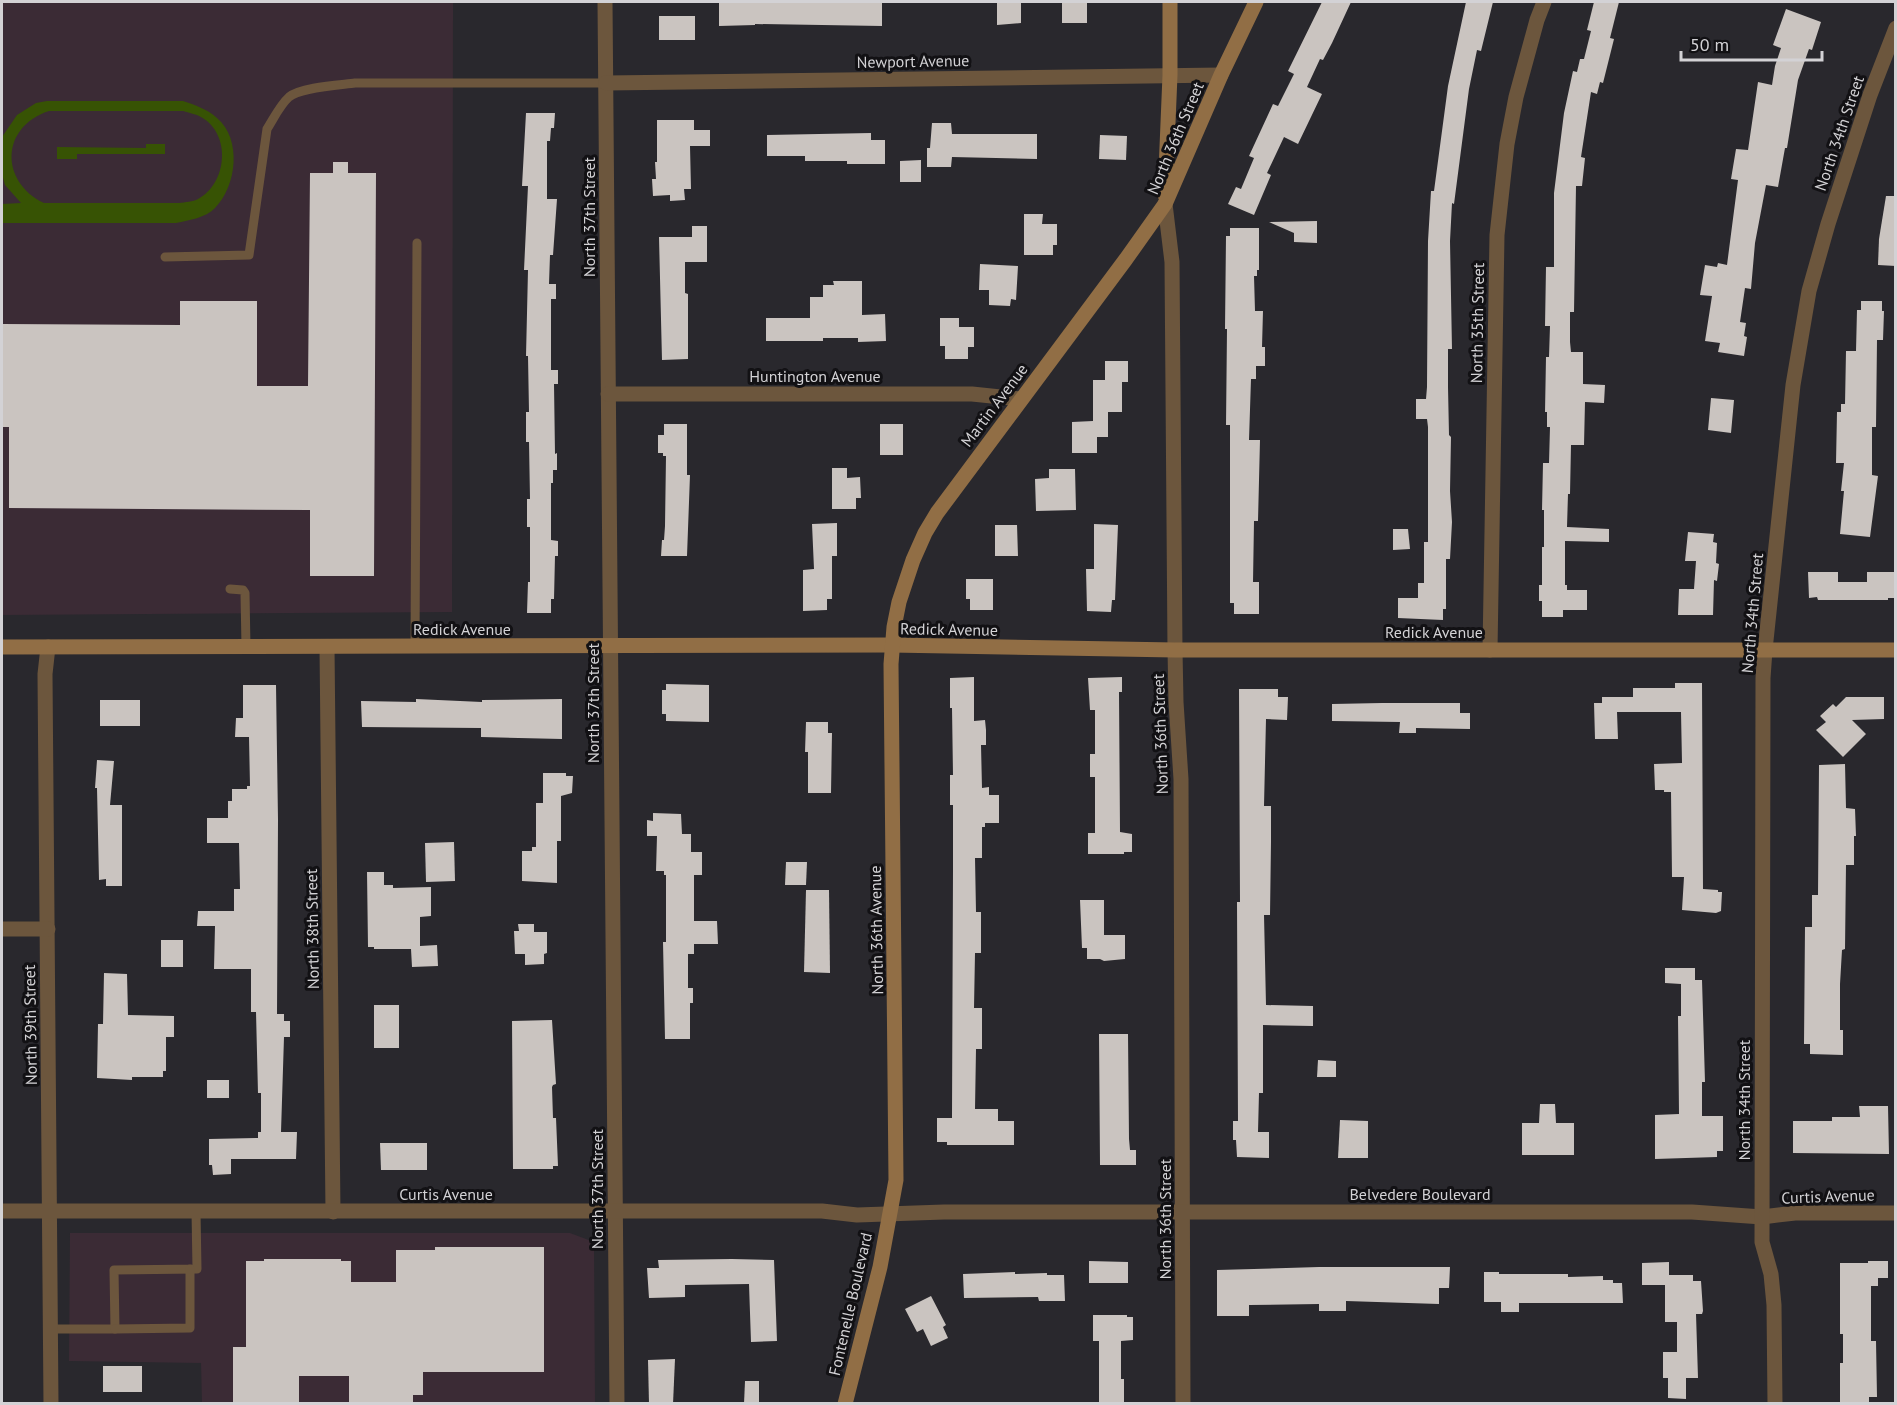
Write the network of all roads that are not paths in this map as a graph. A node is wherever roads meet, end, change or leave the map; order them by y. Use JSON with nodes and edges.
{"nodes":[{"id":1,"x":605,"y":2,"type":"edge"},
{"id":2,"x":1170,"y":2,"type":"edge"},
{"id":3,"x":1256,"y":2,"type":"edge"},
{"id":4,"x":1544,"y":2,"type":"edge"},
{"id":5,"x":1896,"y":28,"type":"edge"},
{"id":6,"x":1170,"y":75,"type":"junction"},
{"id":7,"x":1221,"y":75,"type":"junction"},
{"id":8,"x":606,"y":83,"type":"junction"},
{"id":9,"x":1165,"y":204,"type":"junction"},
{"id":10,"x":417,"y":243,"type":"dead end"},
{"id":11,"x":165,"y":258,"type":"dead end"},
{"id":12,"x":608,"y":394,"type":"junction"},
{"id":13,"x":1021,"y":399,"type":"junction"},
{"id":14,"x":230,"y":589,"type":"dead end"},
{"id":15,"x":891,"y":645,"type":"junction"},
{"id":16,"x":610,"y":646,"type":"junction"},
{"id":17,"x":2,"y":647,"type":"edge"},
{"id":18,"x":48,"y":647,"type":"junction"},
{"id":19,"x":246,"y":647,"type":"junction"},
{"id":20,"x":327,"y":647,"type":"junction"},
{"id":21,"x":415,"y":647,"type":"junction"},
{"id":22,"x":1175,"y":650,"type":"junction"},
{"id":23,"x":1490,"y":650,"type":"junction"},
{"id":24,"x":1765,"y":650,"type":"junction"},
{"id":25,"x":1896,"y":650,"type":"edge"},
{"id":26,"x":2,"y":929,"type":"edge"},
{"id":27,"x":48,"y":929,"type":"junction"},
{"id":28,"x":2,"y":1211,"type":"edge"},
{"id":29,"x":50,"y":1211,"type":"junction"},
{"id":30,"x":615,"y":1211,"type":"junction"},
{"id":31,"x":196,"y":1212,"type":"junction"},
{"id":32,"x":333,"y":1212,"type":"junction"},
{"id":33,"x":1183,"y":1212,"type":"junction"},
{"id":34,"x":1896,"y":1213,"type":"edge"},
{"id":35,"x":890,"y":1214,"type":"junction"},
{"id":36,"x":1762,"y":1217,"type":"junction"},
{"id":37,"x":190,"y":1269,"type":"junction"},
{"id":38,"x":51,"y":1329,"type":"junction"},
{"id":39,"x":115,"y":1329,"type":"junction"},
{"id":40,"x":51,"y":1404,"type":"edge"},
{"id":41,"x":617,"y":1404,"type":"edge"},
{"id":42,"x":845,"y":1404,"type":"edge"},
{"id":43,"x":1183,"y":1404,"type":"edge"},
{"id":44,"x":1775,"y":1404,"type":"edge"}],
"edges":[{"from":1,"to":8,"type":"street","name":"North 37th Street"},
{"from":2,"to":6,"type":"street"},
{"from":3,"to":7,"type":"street"},
{"from":4,"to":23,"type":"street","name":"North 35th Street"},
{"from":5,"to":24,"type":"street","name":"North 34th Street"},
{"from":6,"to":7,"type":"street","name":"Newport Avenue"},
{"from":6,"to":8,"type":"street","name":"Newport Avenue"},
{"from":6,"to":9,"type":"street"},
{"from":7,"to":9,"type":"street","name":"North 36th Street"},
{"from":8,"to":11,"type":"lane"},
{"from":8,"to":12,"type":"street","name":"North 37th Street"},
{"from":9,"to":13,"type":"street","name":"Martin Avenue"},
{"from":9,"to":22,"type":"street","name":"North 36th Street"},
{"from":10,"to":21,"type":"lane"},
{"from":12,"to":13,"type":"street","name":"Huntington Avenue"},
{"from":12,"to":16,"type":"street","name":"North 37th Street"},
{"from":13,"to":15,"type":"street","name":"Martin Avenue"},
{"from":14,"to":19,"type":"lane"},
{"from":15,"to":16,"type":"street","name":"Redick Avenue"},
{"from":15,"to":22,"type":"street","name":"Redick Avenue"},
{"from":15,"to":35,"type":"street","name":"North 36th Avenue"},
{"from":16,"to":21,"type":"street","name":"Redick Avenue"},
{"from":16,"to":30,"type":"street","name":"North 37th Street"},
{"from":17,"to":18,"type":"street","name":"Redick Avenue"},
{"from":18,"to":19,"type":"street","name":"Redick Avenue"},
{"from":18,"to":27,"type":"street","name":"North 39th Street"},
{"from":19,"to":20,"type":"street","name":"Redick Avenue"},
{"from":20,"to":21,"type":"street","name":"Redick Avenue"},
{"from":20,"to":32,"type":"street","name":"North 38th Street"},
{"from":22,"to":23,"type":"street","name":"Redick Avenue"},
{"from":22,"to":33,"type":"street","name":"North 36th Street"},
{"from":23,"to":24,"type":"street","name":"Redick Avenue"},
{"from":24,"to":25,"type":"street","name":"Redick Avenue"},
{"from":24,"to":36,"type":"street","name":"North 34th Street"},
{"from":26,"to":27,"type":"street"},
{"from":27,"to":29,"type":"street","name":"North 39th Street"},
{"from":28,"to":29,"type":"street","name":"Curtis Avenue"},
{"from":29,"to":31,"type":"street","name":"Curtis Avenue"},
{"from":29,"to":38,"type":"street","name":"North 39th Street"},
{"from":30,"to":32,"type":"street","name":"Curtis Avenue"},
{"from":30,"to":35,"type":"street","name":"Curtis Avenue"},
{"from":30,"to":41,"type":"street","name":"North 37th Street"},
{"from":31,"to":32,"type":"street","name":"Curtis Avenue"},
{"from":31,"to":37,"type":"lane"},
{"from":33,"to":35,"type":"street","name":"Belvedere Boulevard"},
{"from":33,"to":36,"type":"street","name":"Belvedere Boulevard"},
{"from":33,"to":43,"type":"street","name":"North 36th Street"},
{"from":34,"to":36,"type":"street","name":"Curtis Avenue"},
{"from":35,"to":42,"type":"street","name":"Fontenelle Boulevard"},
{"from":36,"to":44,"type":"street"},
{"from":37,"to":39,"type":"lane"},
{"from":37,"to":39,"type":"lane"},
{"from":38,"to":39,"type":"lane"},
{"from":38,"to":40,"type":"street","name":"North 39th Street"}]}
